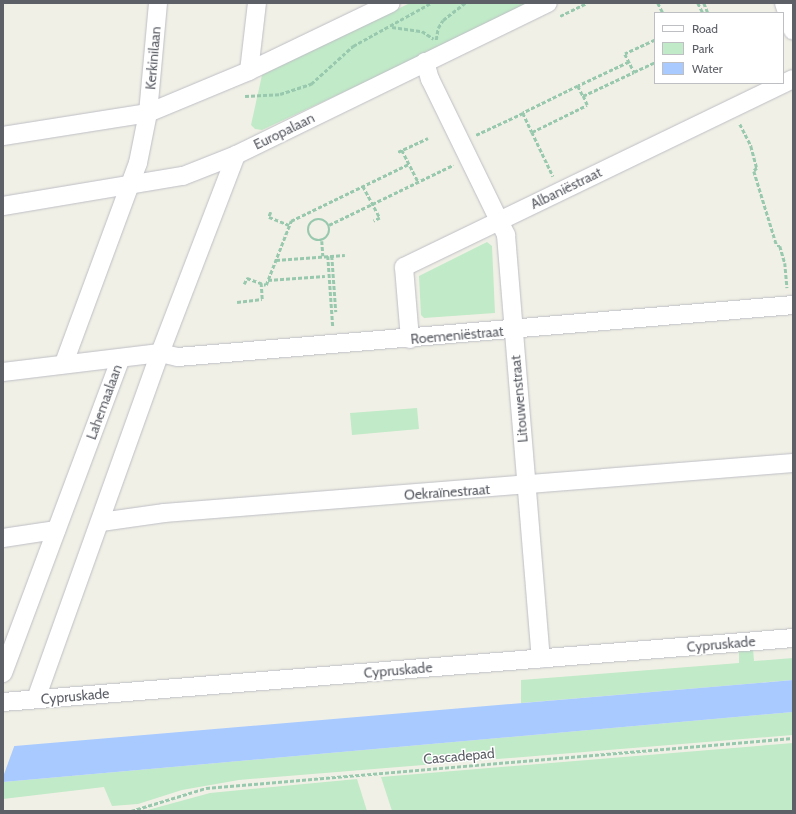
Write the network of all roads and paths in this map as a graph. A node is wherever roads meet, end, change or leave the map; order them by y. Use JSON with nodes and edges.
{"nodes":[{"id":1,"x":158,"y":3,"type":"edge"},
{"id":2,"x":257,"y":3,"type":"edge"},
{"id":3,"x":391,"y":3,"type":"edge"},
{"id":4,"x":431,"y":3,"type":"edge"},
{"id":5,"x":465,"y":3,"type":"edge"},
{"id":6,"x":548,"y":3,"type":"edge"},
{"id":7,"x":658,"y":3,"type":"edge"},
{"id":8,"x":698,"y":3,"type":"edge"},
{"id":9,"x":784,"y":3,"type":"edge"},
{"id":10,"x":662,"y":12,"type":"edge"},
{"id":11,"x":702,"y":12,"type":"edge"},
{"id":12,"x":392,"y":27,"type":"junction"},
{"id":13,"x":793,"y":32,"type":"edge"},
{"id":14,"x":654,"y":40,"type":"edge"},
{"id":15,"x":439,"y":47,"type":"junction"},
{"id":16,"x":425,"y":62,"type":"junction"},
{"id":17,"x":629,"y":62,"type":"junction"},
{"id":18,"x":654,"y":62,"type":"edge"},
{"id":19,"x":249,"y":71,"type":"junction"},
{"id":20,"x":634,"y":72,"type":"junction"},
{"id":21,"x":783,"y":84,"type":"edge"},
{"id":22,"x":578,"y":86,"type":"junction"},
{"id":23,"x":245,"y":96,"type":"dead end"},
{"id":24,"x":583,"y":96,"type":"junction"},
{"id":25,"x":148,"y":113,"type":"junction"},
{"id":26,"x":522,"y":113,"type":"junction"},
{"id":27,"x":738,"y":120,"type":"dead end"},
{"id":28,"x":532,"y":132,"type":"junction"},
{"id":29,"x":3,"y":136,"type":"edge"},
{"id":30,"x":428,"y":138,"type":"dead end"},
{"id":31,"x":461,"y":142,"type":"junction"},
{"id":32,"x":402,"y":150,"type":"junction"},
{"id":33,"x":398,"y":152,"type":"dead end"},
{"id":34,"x":236,"y":155,"type":"junction"},
{"id":35,"x":468,"y":158,"type":"junction"},
{"id":36,"x":409,"y":164,"type":"junction"},
{"id":37,"x":554,"y":178,"type":"dead end"},
{"id":38,"x":418,"y":182,"type":"junction"},
{"id":39,"x":363,"y":186,"type":"junction"},
{"id":40,"x":131,"y":187,"type":"junction"},
{"id":41,"x":372,"y":204,"type":"junction"},
{"id":42,"x":3,"y":206,"type":"edge"},
{"id":43,"x":271,"y":212,"type":"dead end"},
{"id":44,"x":499,"y":220,"type":"junction"},
{"id":45,"x":374,"y":221,"type":"dead end"},
{"id":46,"x":289,"y":225,"type":"junction"},
{"id":47,"x":329,"y":225,"type":"junction"},
{"id":48,"x":322,"y":241,"type":"junction"},
{"id":49,"x":345,"y":255,"type":"dead end"},
{"id":50,"x":323,"y":256,"type":"junction"},
{"id":51,"x":328,"y":256,"type":"junction"},
{"id":52,"x":332,"y":256,"type":"junction"},
{"id":53,"x":276,"y":260,"type":"junction"},
{"id":54,"x":325,"y":276,"type":"dead end"},
{"id":55,"x":268,"y":280,"type":"junction"},
{"id":56,"x":261,"y":283,"type":"junction"},
{"id":57,"x":244,"y":284,"type":"dead end"},
{"id":58,"x":790,"y":299,"type":"edge"},
{"id":59,"x":237,"y":302,"type":"dead end"},
{"id":60,"x":336,"y":312,"type":"dead end"},
{"id":61,"x":513,"y":330,"type":"junction"},
{"id":62,"x":334,"y":331,"type":"dead end"},
{"id":63,"x":410,"y":339,"type":"junction"},
{"id":64,"x":160,"y":353,"type":"junction"},
{"id":65,"x":121,"y":358,"type":"junction"},
{"id":66,"x":64,"y":363,"type":"junction"},
{"id":67,"x":3,"y":372,"type":"edge"},
{"id":68,"x":793,"y":463,"type":"edge"},
{"id":69,"x":527,"y":486,"type":"junction"},
{"id":70,"x":100,"y":522,"type":"junction"},
{"id":71,"x":56,"y":530,"type":"junction"},
{"id":72,"x":3,"y":538,"type":"edge"},
{"id":73,"x":793,"y":638,"type":"edge"},
{"id":74,"x":541,"y":659,"type":"junction"},
{"id":75,"x":3,"y":673,"type":"edge"},
{"id":76,"x":36,"y":699,"type":"junction"},
{"id":77,"x":3,"y":702,"type":"edge"},
{"id":78,"x":793,"y":738,"type":"edge"},
{"id":79,"x":131,"y":811,"type":"edge"}],
"edges":[{"from":1,"to":25,"type":"street","name":"Kerkinilaan"},
{"from":2,"to":19,"type":"street"},
{"from":3,"to":19,"type":"street"},
{"from":4,"to":12,"type":"path"},
{"from":5,"to":15,"type":"path"},
{"from":6,"to":15,"type":"street","name":"Europalaan"},
{"from":7,"to":10,"type":"path"},
{"from":8,"to":11,"type":"path"},
{"from":9,"to":13,"type":"street"},
{"from":12,"to":15,"type":"path"},
{"from":12,"to":23,"type":"path"},
{"from":14,"to":17,"type":"path"},
{"from":15,"to":16,"type":"street","name":"Europalaan"},
{"from":16,"to":31,"type":"street","name":"Litouwenstraat"},
{"from":16,"to":34,"type":"street","name":"Europalaan"},
{"from":17,"to":20,"type":"path"},
{"from":17,"to":22,"type":"path"},
{"from":18,"to":20,"type":"path"},
{"from":19,"to":25,"type":"street"},
{"from":20,"to":24,"type":"path"},
{"from":21,"to":44,"type":"street","name":"Albaniëstraat"},
{"from":22,"to":24,"type":"path"},
{"from":22,"to":26,"type":"path"},
{"from":24,"to":28,"type":"path"},
{"from":25,"to":29,"type":"street"},
{"from":25,"to":40,"type":"street","name":"Kerkinilaan"},
{"from":26,"to":28,"type":"path"},
{"from":26,"to":31,"type":"path"},
{"from":27,"to":58,"type":"path"},
{"from":28,"to":37,"type":"path"},
{"from":30,"to":32,"type":"path"},
{"from":31,"to":35,"type":"street","name":"Litouwenstraat"},
{"from":32,"to":33,"type":"path"},
{"from":32,"to":36,"type":"path"},
{"from":34,"to":40,"type":"street","name":"Europalaan"},
{"from":34,"to":64,"type":"street"},
{"from":35,"to":38,"type":"path"},
{"from":35,"to":44,"type":"street","name":"Litouwenstraat"},
{"from":36,"to":38,"type":"path"},
{"from":36,"to":39,"type":"path"},
{"from":38,"to":41,"type":"path"},
{"from":39,"to":41,"type":"path"},
{"from":39,"to":46,"type":"path"},
{"from":40,"to":42,"type":"street","name":"Europalaan"},
{"from":40,"to":66,"type":"street"},
{"from":41,"to":45,"type":"path"},
{"from":41,"to":47,"type":"path"},
{"from":43,"to":46,"type":"path"},
{"from":44,"to":61,"type":"street","name":"Litouwenstraat"},
{"from":44,"to":63,"type":"street","name":"Albaniëstraat"},
{"from":46,"to":53,"type":"path"},
{"from":47,"to":48,"type":"path"},
{"from":47,"to":48,"type":"path"},
{"from":48,"to":50,"type":"path"},
{"from":49,"to":52,"type":"path"},
{"from":50,"to":51,"type":"path"},
{"from":50,"to":53,"type":"path"},
{"from":51,"to":52,"type":"path"},
{"from":51,"to":62,"type":"path"},
{"from":52,"to":60,"type":"path"},
{"from":53,"to":55,"type":"path"},
{"from":54,"to":55,"type":"path"},
{"from":55,"to":56,"type":"path"},
{"from":56,"to":57,"type":"path"},
{"from":56,"to":59,"type":"path"},
{"from":58,"to":61,"type":"street","name":"Roemeniëstraat"},
{"from":61,"to":63,"type":"street","name":"Roemeniëstraat"},
{"from":61,"to":69,"type":"street","name":"Litouwenstraat"},
{"from":63,"to":64,"type":"street","name":"Roemeniëstraat"},
{"from":64,"to":65,"type":"street","name":"Roemeniëstraat"},
{"from":64,"to":70,"type":"street"},
{"from":65,"to":66,"type":"street","name":"Lahemaalaan"},
{"from":65,"to":71,"type":"street","name":"Lahemaalaan"},
{"from":66,"to":67,"type":"street","name":"Lahemaalaan"},
{"from":68,"to":69,"type":"street","name":"Oekraïnestraat"},
{"from":69,"to":70,"type":"street","name":"Oekraïnestraat"},
{"from":69,"to":74,"type":"street","name":"Litouwenstraat"},
{"from":70,"to":76,"type":"street"},
{"from":71,"to":72,"type":"street"},
{"from":71,"to":75,"type":"street","name":"Lahemaalaan"},
{"from":73,"to":74,"type":"street","name":"Cypruskade"},
{"from":74,"to":76,"type":"street","name":"Cypruskade"},
{"from":76,"to":77,"type":"street","name":"Cypruskade"},
{"from":78,"to":79,"type":"path","name":"Cascadepad"}]}
